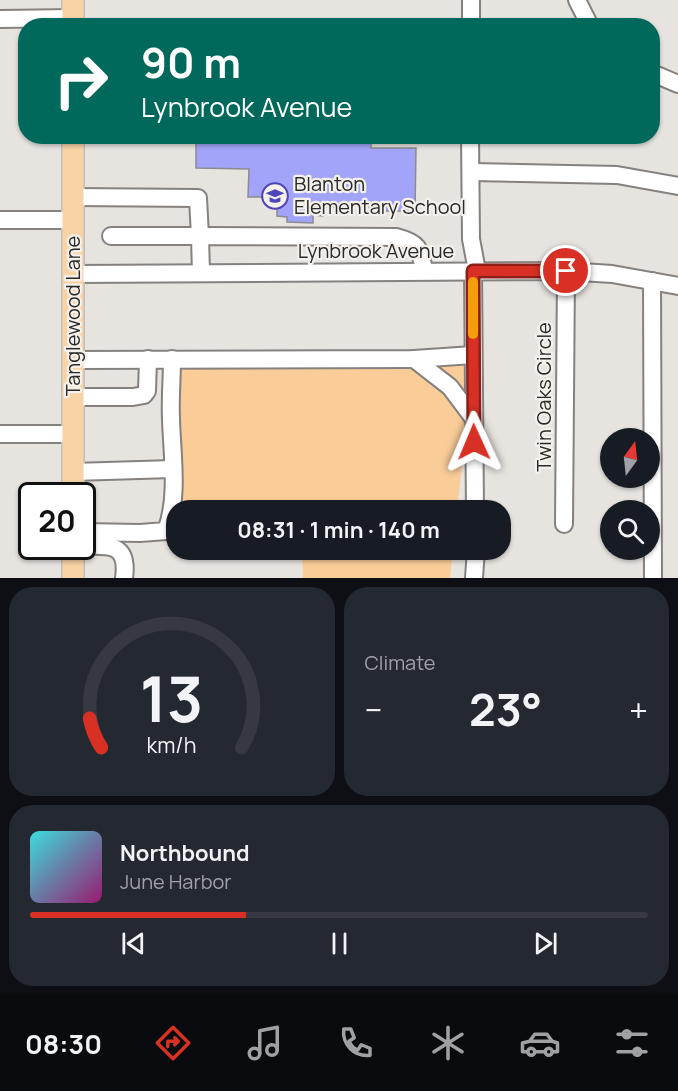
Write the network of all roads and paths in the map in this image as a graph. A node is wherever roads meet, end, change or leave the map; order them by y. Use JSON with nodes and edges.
{"nodes":[{"id":1,"x":471,"y":0,"type":"edge"},
{"id":2,"x":577,"y":0,"type":"edge"},
{"id":3,"x":73,"y":15,"type":"edge"},
{"id":4,"x":18,"y":18,"type":"edge"},
{"id":5,"x":18,"y":18,"type":"edge"},
{"id":6,"x":471,"y":18,"type":"edge"},
{"id":7,"x":586,"y":18,"type":"edge"},
{"id":8,"x":0,"y":19,"type":"edge"},
{"id":9,"x":660,"y":77,"type":"edge"},
{"id":10,"x":678,"y":84,"type":"edge"},
{"id":11,"x":73,"y":144,"type":"edge"},
{"id":12,"x":470,"y":144,"type":"edge"},
{"id":13,"x":471,"y":172,"type":"junction"},
{"id":14,"x":678,"y":186,"type":"edge"},
{"id":15,"x":73,"y":197,"type":"junction"},
{"id":16,"x":0,"y":220,"type":"edge"},
{"id":17,"x":73,"y":220,"type":"junction"},
{"id":18,"x":111,"y":236,"type":"dead end"},
{"id":19,"x":200,"y":236,"type":"junction"},
{"id":20,"x":424,"y":271,"type":"junction"},
{"id":21,"x":475,"y":271,"type":"junction"},
{"id":22,"x":566,"y":271,"type":"junction"},
{"id":23,"x":201,"y":273,"type":"junction"},
{"id":24,"x":73,"y":274,"type":"junction"},
{"id":25,"x":652,"y":281,"type":"junction"},
{"id":26,"x":678,"y":286,"type":"edge"},
{"id":27,"x":473,"y":355,"type":"junction"},
{"id":28,"x":148,"y":359,"type":"junction"},
{"id":29,"x":172,"y":359,"type":"junction"},
{"id":30,"x":414,"y":359,"type":"junction"},
{"id":31,"x":73,"y":360,"type":"junction"},
{"id":32,"x":73,"y":397,"type":"junction"},
{"id":33,"x":474,"y":419,"type":"junction"},
{"id":34,"x":0,"y":434,"type":"edge"},
{"id":35,"x":73,"y":434,"type":"junction"},
{"id":36,"x":173,"y":469,"type":"junction"},
{"id":37,"x":73,"y":472,"type":"junction"},
{"id":38,"x":73,"y":482,"type":"edge"},
{"id":39,"x":475,"y":500,"type":"edge"},
{"id":40,"x":564,"y":524,"type":"dead end"},
{"id":41,"x":96,"y":532,"type":"edge"},
{"id":42,"x":96,"y":546,"type":"edge"},
{"id":43,"x":73,"y":560,"type":"edge"},
{"id":44,"x":475,"y":560,"type":"edge"},
{"id":45,"x":73,"y":578,"type":"edge"},
{"id":46,"x":124,"y":578,"type":"edge"},
{"id":47,"x":474,"y":578,"type":"edge"},
{"id":48,"x":653,"y":578,"type":"edge"}],
"edges":[{"from":1,"to":6,"type":"street"},
{"from":2,"to":7,"type":"street"},
{"from":3,"to":5,"type":"street"},
{"from":4,"to":8,"type":"street"},
{"from":9,"to":10,"type":"street"},
{"from":11,"to":15,"type":"main road","name":"Tanglewood Lane"},
{"from":12,"to":13,"type":"street"},
{"from":13,"to":14,"type":"street"},
{"from":13,"to":21,"type":"street"},
{"from":15,"to":17,"type":"main road","name":"Tanglewood Lane"},
{"from":15,"to":19,"type":"street"},
{"from":16,"to":17,"type":"street"},
{"from":17,"to":24,"type":"main road","name":"Tanglewood Lane"},
{"from":18,"to":19,"type":"street"},
{"from":19,"to":20,"type":"street"},
{"from":19,"to":23,"type":"street"},
{"from":20,"to":21,"type":"street","name":"Lynbrook Avenue"},
{"from":20,"to":23,"type":"street","name":"Lynbrook Avenue"},
{"from":21,"to":22,"type":"street","name":"Lynbrook Avenue"},
{"from":21,"to":27,"type":"street"},
{"from":22,"to":25,"type":"street","name":"Lynbrook Avenue"},
{"from":22,"to":40,"type":"street","name":"Twin Oaks Circle"},
{"from":23,"to":24,"type":"street","name":"Lynbrook Avenue"},
{"from":24,"to":31,"type":"main road","name":"Tanglewood Lane"},
{"from":25,"to":26,"type":"street","name":"Lynbrook Avenue"},
{"from":25,"to":48,"type":"street"},
{"from":27,"to":30,"type":"street"},
{"from":27,"to":33,"type":"street"},
{"from":28,"to":29,"type":"street"},
{"from":28,"to":31,"type":"street"},
{"from":28,"to":32,"type":"street"},
{"from":29,"to":30,"type":"street"},
{"from":29,"to":36,"type":"street"},
{"from":30,"to":33,"type":"street"},
{"from":31,"to":32,"type":"main road","name":"Tanglewood Lane"},
{"from":32,"to":35,"type":"main road","name":"Tanglewood Lane"},
{"from":33,"to":39,"type":"street"},
{"from":34,"to":35,"type":"street"},
{"from":35,"to":37,"type":"main road","name":"Tanglewood Lane"},
{"from":36,"to":37,"type":"street"},
{"from":36,"to":41,"type":"street"},
{"from":37,"to":38,"type":"main road","name":"Tanglewood Lane"},
{"from":42,"to":46,"type":"street"},
{"from":43,"to":45,"type":"main road"},
{"from":44,"to":47,"type":"street"}]}
